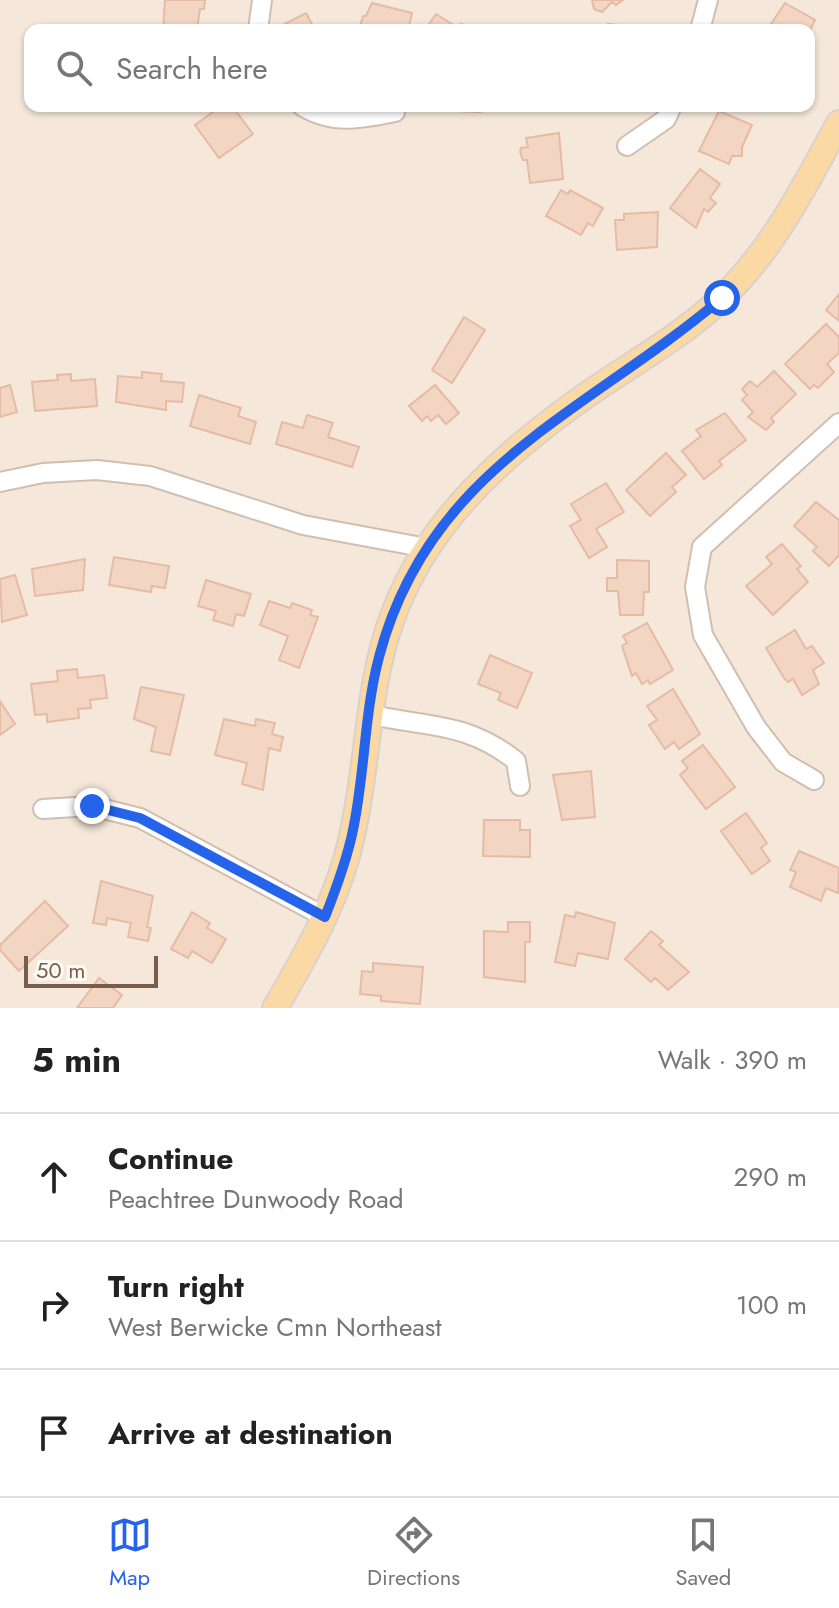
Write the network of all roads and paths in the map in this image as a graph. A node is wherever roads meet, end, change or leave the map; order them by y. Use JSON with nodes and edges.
{"nodes":[{"id":1,"x":262,"y":0,"type":"edge"},
{"id":2,"x":708,"y":0,"type":"edge"},
{"id":3,"x":259,"y":24,"type":"edge"},
{"id":4,"x":702,"y":24,"type":"edge"},
{"id":5,"x":316,"y":112,"type":"edge"},
{"id":6,"x":395,"y":112,"type":"dead end"},
{"id":7,"x":669,"y":112,"type":"edge"},
{"id":8,"x":839,"y":123,"type":"edge"},
{"id":9,"x":627,"y":146,"type":"dead end"},
{"id":10,"x":839,"y":423,"type":"edge"},
{"id":11,"x":824,"y":440,"type":"junction"},
{"id":12,"x":839,"y":452,"type":"edge"},
{"id":13,"x":0,"y":482,"type":"edge"},
{"id":14,"x":427,"y":548,"type":"junction"},
{"id":15,"x":368,"y":714,"type":"junction"},
{"id":16,"x":814,"y":780,"type":"dead end"},
{"id":17,"x":520,"y":786,"type":"dead end"},
{"id":18,"x":43,"y":809,"type":"dead end"},
{"id":19,"x":325,"y":917,"type":"junction"},
{"id":20,"x":275,"y":1008,"type":"edge"}],
"edges":[{"from":1,"to":3,"type":"street"},
{"from":2,"to":4,"type":"street"},
{"from":5,"to":6,"type":"street"},
{"from":7,"to":9,"type":"street"},
{"from":8,"to":14,"type":"main road"},
{"from":10,"to":11,"type":"street"},
{"from":11,"to":12,"type":"street"},
{"from":11,"to":16,"type":"street"},
{"from":13,"to":14,"type":"street"},
{"from":14,"to":15,"type":"main road"},
{"from":15,"to":17,"type":"street"},
{"from":15,"to":19,"type":"main road"},
{"from":18,"to":19,"type":"street"},
{"from":19,"to":20,"type":"main road"}]}
